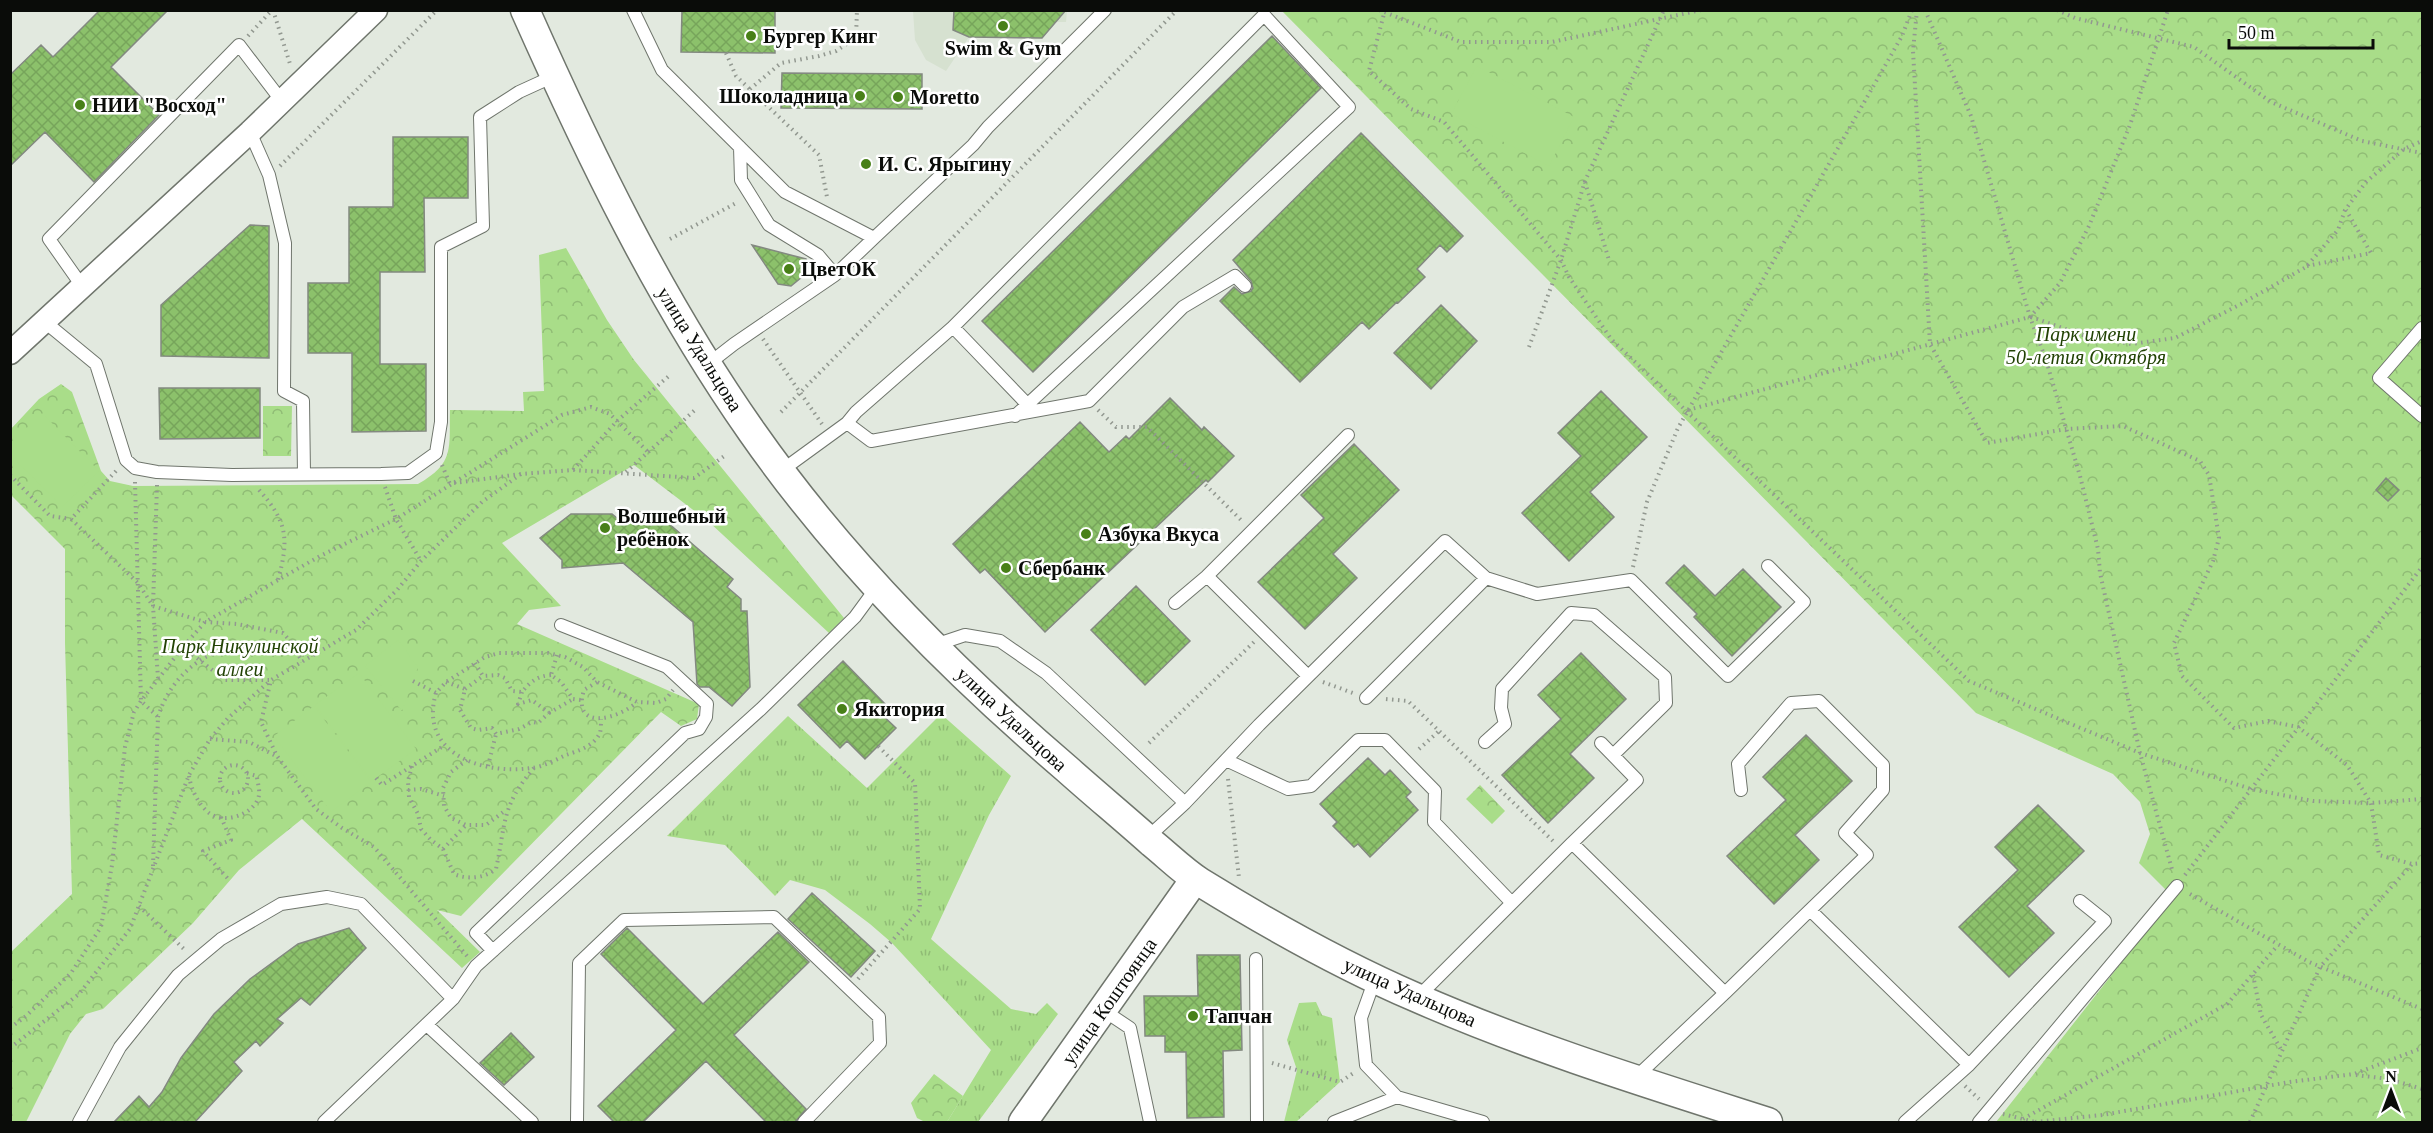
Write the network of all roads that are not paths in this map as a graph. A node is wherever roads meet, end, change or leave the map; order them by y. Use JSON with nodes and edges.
{"nodes":[{"id":1,"x":376,"y":10,"type":"edge"},
{"id":2,"x":525,"y":10,"type":"edge"},
{"id":3,"x":633,"y":10,"type":"edge"},
{"id":4,"x":1106,"y":10,"type":"edge"},
{"id":5,"x":554,"y":76,"type":"junction"},
{"id":6,"x":288,"y":93,"type":"junction"},
{"id":7,"x":250,"y":132,"type":"junction"},
{"id":8,"x":740,"y":147,"type":"junction"},
{"id":9,"x":874,"y":238,"type":"junction"},
{"id":10,"x":835,"y":275,"type":"junction"},
{"id":11,"x":1245,"y":285,"type":"dead end"},
{"id":12,"x":82,"y":286,"type":"junction"},
{"id":13,"x":45,"y":322,"type":"junction"},
{"id":14,"x":953,"y":327,"type":"junction"},
{"id":15,"x":2422,"y":328,"type":"edge"},
{"id":16,"x":10,"y":353,"type":"edge"},
{"id":17,"x":707,"y":365,"type":"junction"},
{"id":18,"x":1027,"y":404,"type":"junction"},
{"id":19,"x":1015,"y":416,"type":"junction"},
{"id":20,"x":2422,"y":416,"type":"edge"},
{"id":21,"x":847,"y":423,"type":"junction"},
{"id":22,"x":1348,"y":435,"type":"dead end"},
{"id":23,"x":781,"y":471,"type":"junction"},
{"id":24,"x":304,"y":474,"type":"junction"},
{"id":25,"x":1768,"y":566,"type":"dead end"},
{"id":26,"x":1207,"y":576,"type":"junction"},
{"id":27,"x":1486,"y":578,"type":"junction"},
{"id":28,"x":877,"y":587,"type":"junction"},
{"id":29,"x":1175,"y":603,"type":"dead end"},
{"id":30,"x":561,"y":625,"type":"dead end"},
{"id":31,"x":933,"y":645,"type":"junction"},
{"id":32,"x":1308,"y":676,"type":"junction"},
{"id":33,"x":1366,"y":698,"type":"road end"},
{"id":34,"x":1485,"y":742,"type":"dead end"},
{"id":35,"x":1601,"y":743,"type":"dead end"},
{"id":36,"x":1613,"y":755,"type":"junction"},
{"id":37,"x":1226,"y":760,"type":"junction"},
{"id":38,"x":1741,"y":790,"type":"dead end"},
{"id":39,"x":1185,"y":803,"type":"junction"},
{"id":40,"x":1147,"y":838,"type":"junction"},
{"id":41,"x":1568,"y":847,"type":"junction"},
{"id":42,"x":1196,"y":879,"type":"junction"},
{"id":43,"x":2177,"y":886,"type":"road end"},
{"id":44,"x":2080,"y":901,"type":"dead end"},
{"id":45,"x":1512,"y":903,"type":"junction"},
{"id":46,"x":1810,"y":910,"type":"junction"},
{"id":47,"x":493,"y":951,"type":"junction"},
{"id":48,"x":1256,"y":959,"type":"dead end"},
{"id":49,"x":1375,"y":979,"type":"junction"},
{"id":50,"x":1725,"y":993,"type":"junction"},
{"id":51,"x":1417,"y":998,"type":"junction"},
{"id":52,"x":453,"y":999,"type":"junction"},
{"id":53,"x":1103,"y":1010,"type":"junction"},
{"id":54,"x":427,"y":1025,"type":"junction"},
{"id":55,"x":1969,"y":1065,"type":"junction"},
{"id":56,"x":1634,"y":1079,"type":"junction"},
{"id":57,"x":1397,"y":1097,"type":"junction"},
{"id":58,"x":79,"y":1122,"type":"edge"},
{"id":59,"x":324,"y":1122,"type":"edge"},
{"id":60,"x":532,"y":1122,"type":"edge"},
{"id":61,"x":577,"y":1122,"type":"edge"},
{"id":62,"x":804,"y":1122,"type":"edge"},
{"id":63,"x":1023,"y":1122,"type":"edge"},
{"id":64,"x":1150,"y":1122,"type":"edge"},
{"id":65,"x":1257,"y":1122,"type":"edge"},
{"id":66,"x":1334,"y":1122,"type":"edge"},
{"id":67,"x":1482,"y":1122,"type":"edge"},
{"id":68,"x":1768,"y":1122,"type":"edge"},
{"id":69,"x":1905,"y":1122,"type":"edge"},
{"id":70,"x":1978,"y":1122,"type":"edge"}],
"edges":[{"from":1,"to":6,"type":"street"},
{"from":2,"to":5,"type":"street","name":"улица Удальцова"},
{"from":3,"to":8,"type":"lane"},
{"from":4,"to":9,"type":"lane"},
{"from":5,"to":17,"type":"street","name":"улица Удальцова"},
{"from":5,"to":24,"type":"lane"},
{"from":6,"to":7,"type":"street"},
{"from":6,"to":12,"type":"lane"},
{"from":7,"to":12,"type":"street"},
{"from":7,"to":24,"type":"lane"},
{"from":8,"to":9,"type":"lane"},
{"from":8,"to":10,"type":"lane"},
{"from":9,"to":10,"type":"lane"},
{"from":10,"to":17,"type":"lane"},
{"from":11,"to":19,"type":"lane"},
{"from":12,"to":13,"type":"street"},
{"from":13,"to":16,"type":"street"},
{"from":13,"to":24,"type":"lane"},
{"from":14,"to":18,"type":"lane"},
{"from":14,"to":18,"type":"lane"},
{"from":14,"to":21,"type":"lane"},
{"from":15,"to":20,"type":"lane"},
{"from":17,"to":23,"type":"street","name":"улица Удальцова"},
{"from":18,"to":19,"type":"lane"},
{"from":19,"to":21,"type":"lane"},
{"from":21,"to":23,"type":"lane"},
{"from":22,"to":26,"type":"lane"},
{"from":23,"to":28,"type":"street","name":"улица Удальцова"},
{"from":25,"to":27,"type":"lane"},
{"from":26,"to":29,"type":"lane"},
{"from":26,"to":32,"type":"lane"},
{"from":27,"to":32,"type":"lane"},
{"from":27,"to":33,"type":"lane"},
{"from":28,"to":31,"type":"street","name":"улица Удальцова"},
{"from":28,"to":47,"type":"lane"},
{"from":30,"to":47,"type":"lane"},
{"from":31,"to":39,"type":"lane"},
{"from":31,"to":40,"type":"street","name":"улица Удальцова"},
{"from":32,"to":37,"type":"lane"},
{"from":34,"to":36,"type":"lane"},
{"from":35,"to":36,"type":"lane"},
{"from":36,"to":41,"type":"lane"},
{"from":37,"to":39,"type":"lane"},
{"from":37,"to":45,"type":"lane"},
{"from":38,"to":46,"type":"lane"},
{"from":39,"to":40,"type":"lane"},
{"from":40,"to":42,"type":"street","name":"улица Удальцова"},
{"from":41,"to":45,"type":"lane"},
{"from":41,"to":50,"type":"lane"},
{"from":42,"to":49,"type":"street","name":"улица Удальцова"},
{"from":42,"to":53,"type":"street","name":"улица Коштоянца"},
{"from":43,"to":70,"type":"lane"},
{"from":44,"to":55,"type":"lane"},
{"from":45,"to":51,"type":"lane"},
{"from":46,"to":50,"type":"lane"},
{"from":46,"to":55,"type":"lane"},
{"from":47,"to":52,"type":"lane"},
{"from":48,"to":65,"type":"lane"},
{"from":49,"to":51,"type":"street","name":"улица Удальцова"},
{"from":49,"to":57,"type":"lane"},
{"from":50,"to":56,"type":"lane"},
{"from":51,"to":56,"type":"street","name":"улица Удальцова"},
{"from":52,"to":54,"type":"lane"},
{"from":52,"to":58,"type":"lane"},
{"from":53,"to":63,"type":"street","name":"улица Коштоянца"},
{"from":53,"to":64,"type":"lane"},
{"from":54,"to":59,"type":"lane"},
{"from":54,"to":60,"type":"lane"},
{"from":55,"to":69,"type":"lane"},
{"from":56,"to":68,"type":"street","name":"улица Удальцова"},
{"from":57,"to":66,"type":"lane"},
{"from":57,"to":67,"type":"lane"},
{"from":61,"to":62,"type":"lane"}]}
